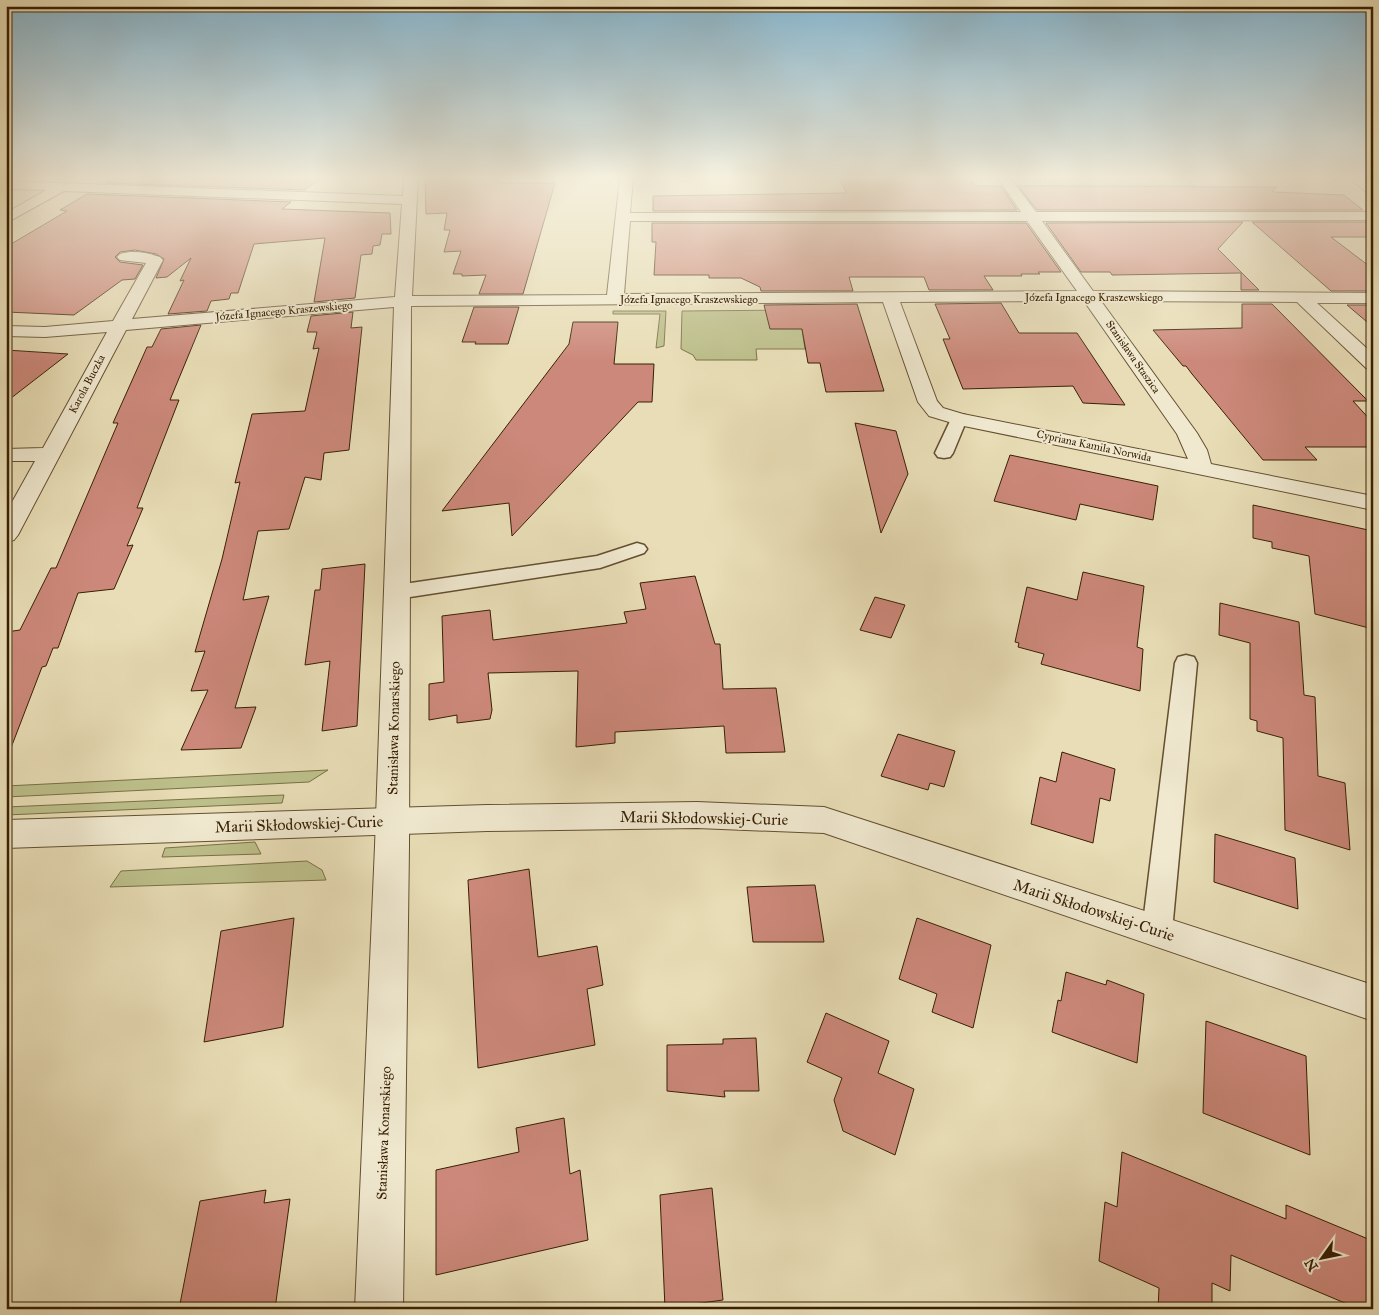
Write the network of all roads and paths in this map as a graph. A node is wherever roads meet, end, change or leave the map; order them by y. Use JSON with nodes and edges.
{"nodes":[{"id":1,"x":406,"y":239,"type":"edge"},
{"id":2,"x":621,"y":239,"type":"edge"},
{"id":3,"x":1049,"y":239,"type":"edge"},
{"id":4,"x":125,"y":258,"type":"dead end"},
{"id":5,"x":1090,"y":296,"type":"junction"},
{"id":6,"x":890,"y":298,"type":"junction"},
{"id":7,"x":1302,"y":298,"type":"junction"},
{"id":8,"x":1373,"y":298,"type":"edge"},
{"id":9,"x":615,"y":300,"type":"junction"},
{"id":10,"x":402,"y":301,"type":"junction"},
{"id":11,"x":118,"y":326,"type":"junction"},
{"id":12,"x":6,"y":331,"type":"edge"},
{"id":13,"x":1373,"y":364,"type":"edge"},
{"id":14,"x":959,"y":419,"type":"junction"},
{"id":15,"x":944,"y":453,"type":"dead end"},
{"id":16,"x":50,"y":454,"type":"junction"},
{"id":17,"x":6,"y":455,"type":"edge"},
{"id":18,"x":1200,"y":468,"type":"junction"},
{"id":19,"x":1373,"y":504,"type":"edge"},
{"id":20,"x":6,"y":535,"type":"edge"},
{"id":21,"x":637,"y":549,"type":"dead end"},
{"id":22,"x":397,"y":592,"type":"junction"},
{"id":23,"x":1186,"y":663,"type":"dead end"},
{"id":24,"x":392,"y":820,"type":"junction"},
{"id":25,"x":6,"y":834,"type":"edge"},
{"id":26,"x":1156,"y":931,"type":"junction"},
{"id":27,"x":1373,"y":1003,"type":"edge"},
{"id":28,"x":379,"y":1309,"type":"edge"}],
"edges":[{"from":1,"to":10,"type":"street","name":"Stanisława Konarskiego"},
{"from":2,"to":9,"type":"street"},
{"from":3,"to":5,"type":"street","name":"Stanisława Staszica"},
{"from":4,"to":11,"type":"street","name":"Karola Buczka"},
{"from":5,"to":6,"type":"street","name":"Józefa Ignacego Kraszewskiego"},
{"from":5,"to":7,"type":"street","name":"Józefa Ignacego Kraszewskiego"},
{"from":5,"to":18,"type":"street","name":"Stanisława Staszica"},
{"from":6,"to":9,"type":"street","name":"Józefa Ignacego Kraszewskiego"},
{"from":6,"to":14,"type":"street","name":"Cypriana Kamila Norwida"},
{"from":7,"to":8,"type":"street","name":"Józefa Ignacego Kraszewskiego"},
{"from":7,"to":13,"type":"street"},
{"from":9,"to":10,"type":"street","name":"Józefa Ignacego Kraszewskiego"},
{"from":10,"to":11,"type":"street","name":"Józefa Ignacego Kraszewskiego"},
{"from":10,"to":22,"type":"street","name":"Stanisława Konarskiego"},
{"from":11,"to":12,"type":"street","name":"Józefa Ignacego Kraszewskiego"},
{"from":11,"to":16,"type":"street","name":"Karola Buczka"},
{"from":14,"to":15,"type":"lane"},
{"from":14,"to":18,"type":"street","name":"Cypriana Kamila Norwida"},
{"from":16,"to":17,"type":"street"},
{"from":16,"to":20,"type":"street","name":"Karola Buczka"},
{"from":18,"to":19,"type":"street","name":"Cypriana Kamila Norwida"},
{"from":21,"to":22,"type":"lane"},
{"from":22,"to":24,"type":"street","name":"Stanisława Konarskiego"},
{"from":23,"to":26,"type":"lane"},
{"from":24,"to":25,"type":"street","name":"Marii Skłodowskiej-Curie"},
{"from":24,"to":26,"type":"street","name":"Marii Skłodowskiej-Curie"},
{"from":24,"to":28,"type":"street","name":"Stanisława Konarskiego"},
{"from":26,"to":27,"type":"street","name":"Marii Skłodowskiej-Curie"}]}
